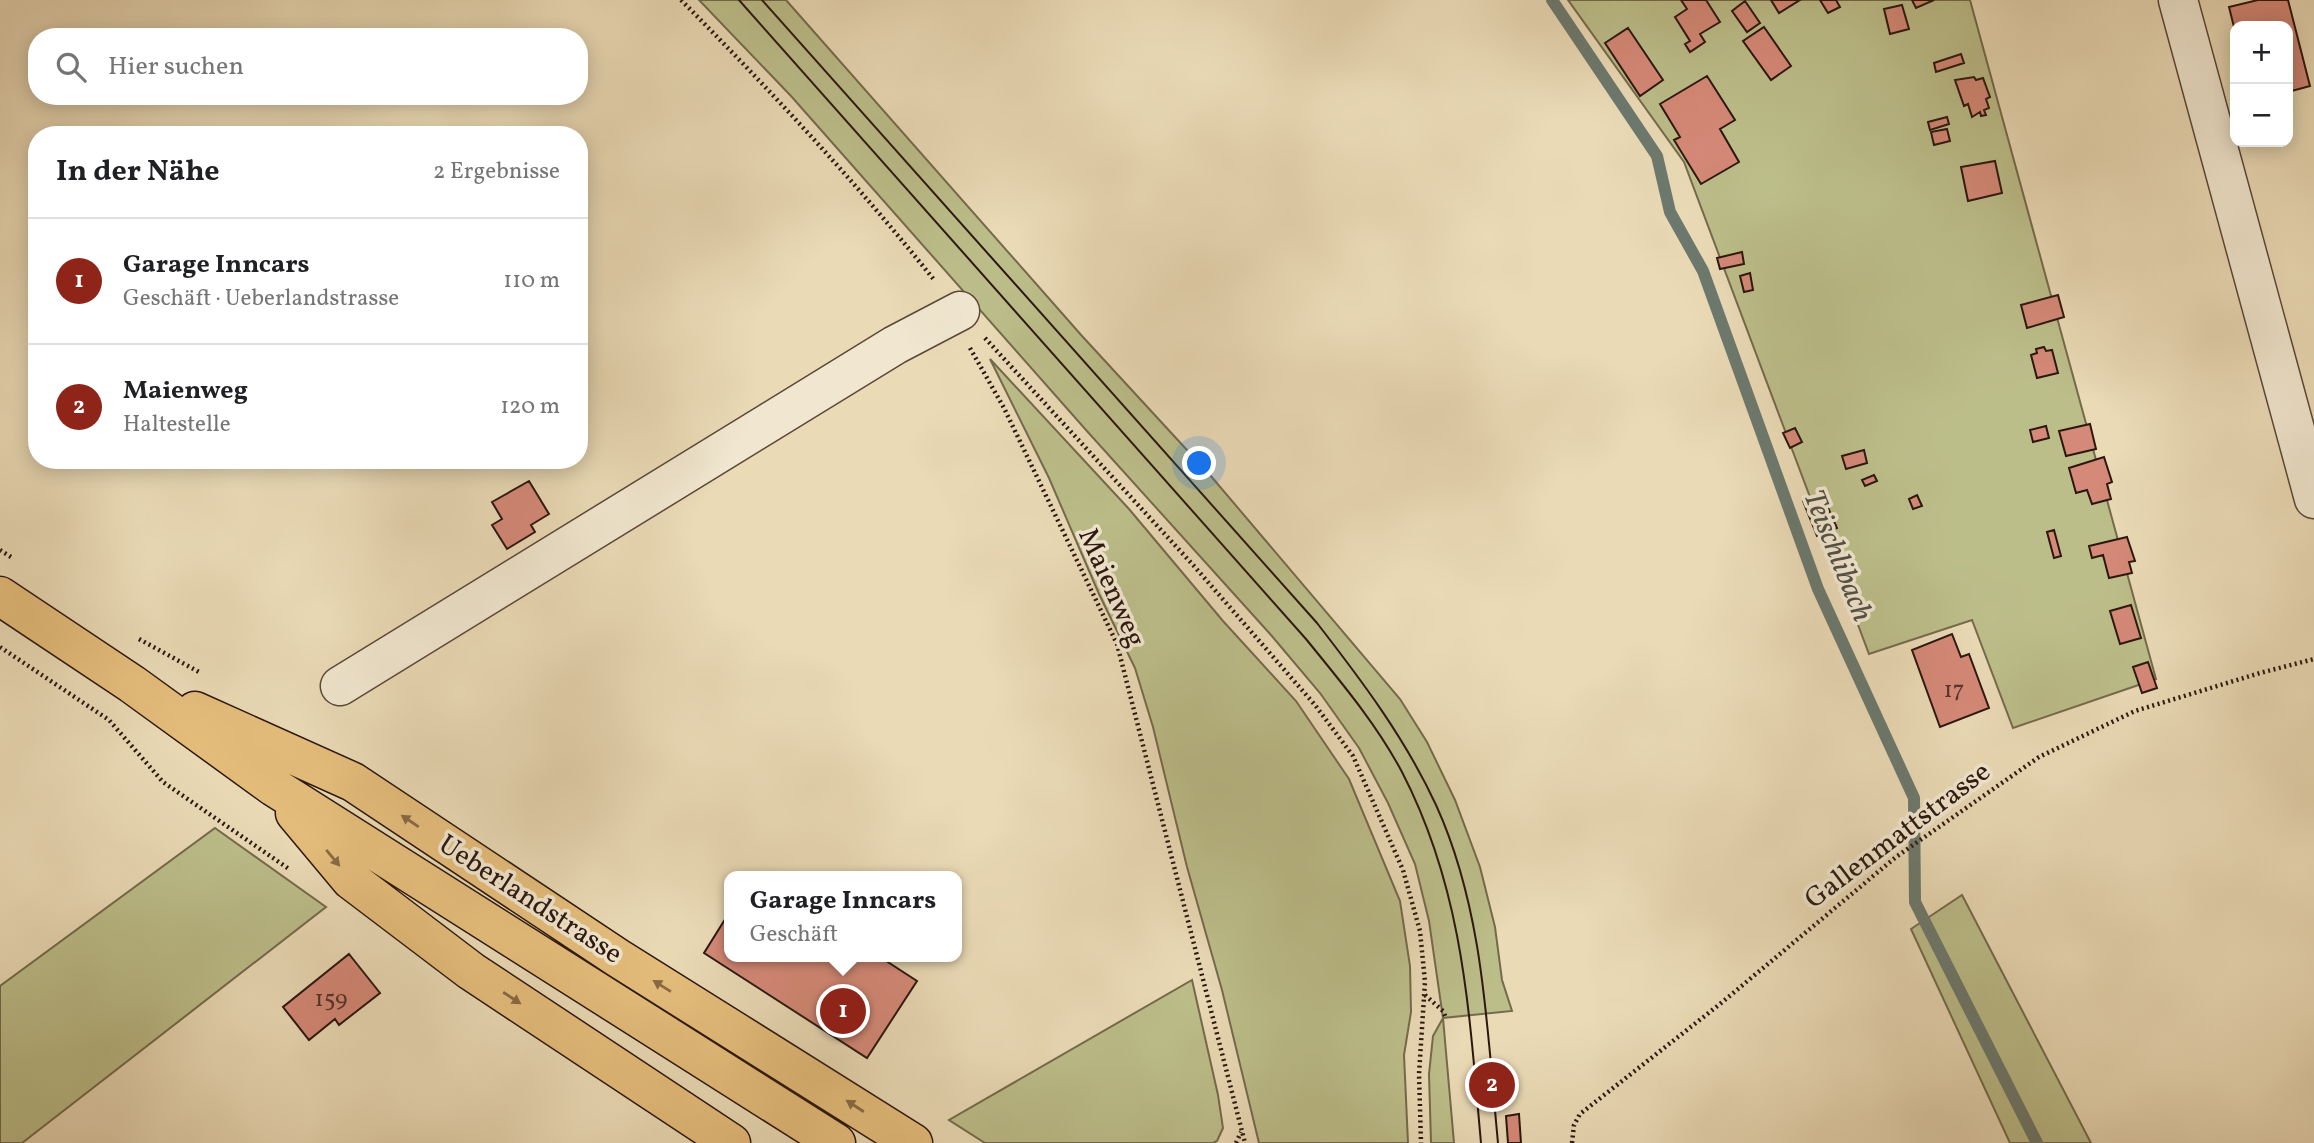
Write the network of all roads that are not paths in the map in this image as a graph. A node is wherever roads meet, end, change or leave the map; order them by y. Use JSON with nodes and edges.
{"nodes":[{"id":1,"x":2178,"y":0,"type":"edge"},
{"id":2,"x":960,"y":311,"type":"road end"},
{"id":3,"x":2314,"y":499,"type":"edge"},
{"id":4,"x":0,"y":596,"type":"edge"},
{"id":5,"x":132,"y":684,"type":"junction"},
{"id":6,"x":340,"y":685,"type":"dead end"},
{"id":7,"x":274,"y":787,"type":"junction"},
{"id":8,"x":731,"y":1143,"type":"edge"},
{"id":9,"x":836,"y":1143,"type":"edge"},
{"id":10,"x":913,"y":1143,"type":"edge"}],
"edges":[{"from":1,"to":3,"type":"street"},
{"from":2,"to":6,"type":"street"},
{"from":4,"to":5,"type":"main road","name":"Ueberlandstrasse"},
{"from":5,"to":7,"type":"main road","name":"Ueberlandstrasse"},
{"from":10,"to":5,"type":"main road","name":"Ueberlandstrasse","one_way":true},
{"from":7,"to":8,"type":"main road","name":"Ueberlandstrasse","one_way":true},
{"from":7,"to":9,"type":"main road","name":"Ueberlandstrasse"}]}
